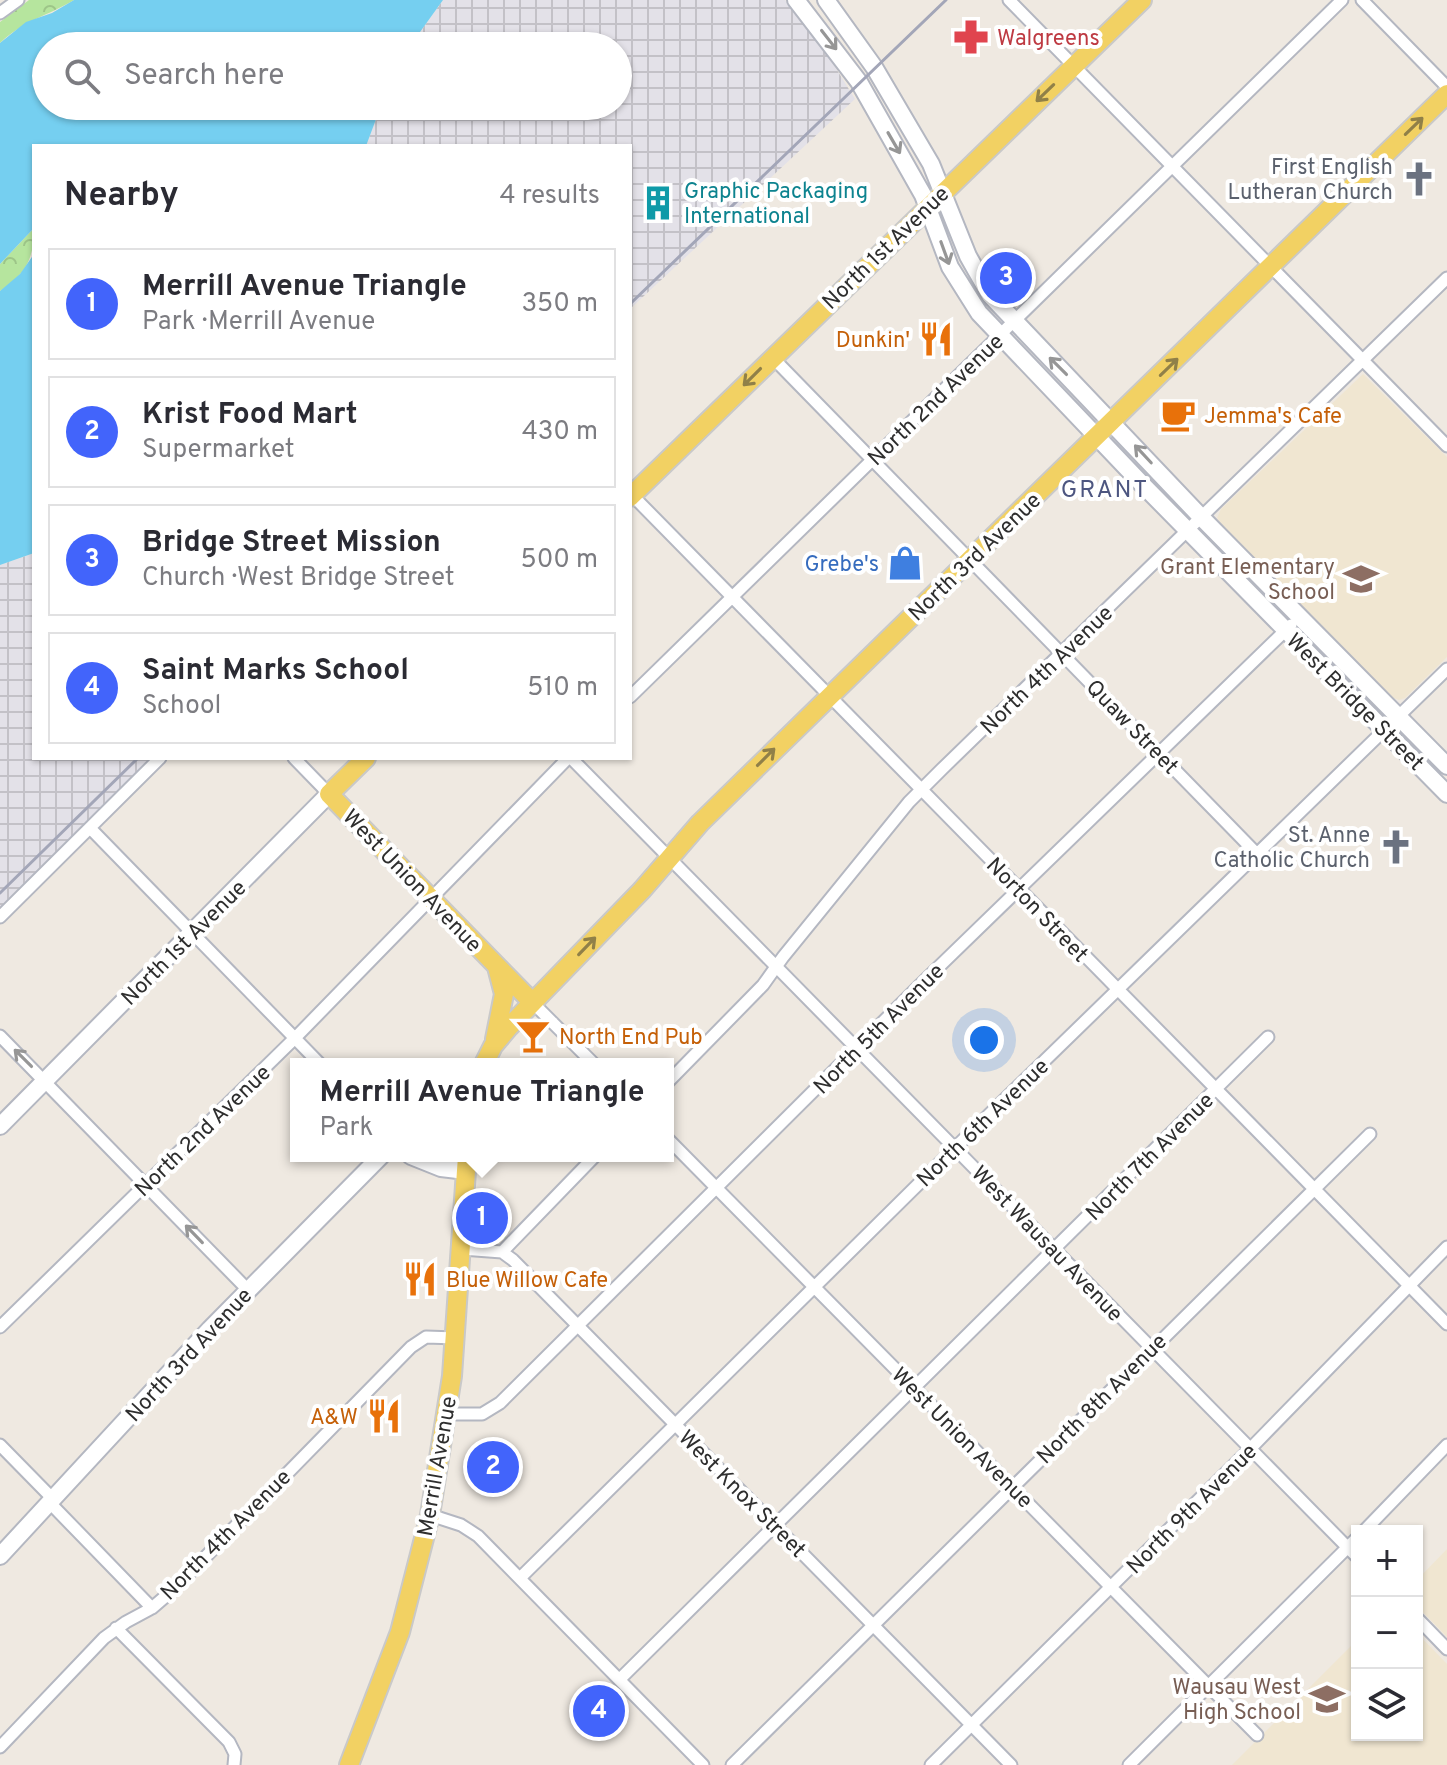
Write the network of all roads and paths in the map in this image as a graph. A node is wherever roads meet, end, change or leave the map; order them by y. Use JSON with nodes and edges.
{"nodes":[{"id":1,"x":18,"y":0,"type":"edge"},
{"id":2,"x":796,"y":0,"type":"edge"},
{"id":3,"x":826,"y":0,"type":"edge"},
{"id":4,"x":1009,"y":0,"type":"edge"},
{"id":5,"x":1142,"y":0,"type":"edge"},
{"id":6,"x":1342,"y":0,"type":"edge"},
{"id":7,"x":1362,"y":0,"type":"edge"},
{"id":8,"x":0,"y":13,"type":"edge"},
{"id":9,"x":1073,"y":66,"type":"junction"},
{"id":10,"x":1447,"y":87,"type":"edge"},
{"id":11,"x":1447,"y":94,"type":"edge"},
{"id":12,"x":1173,"y":166,"type":"junction"},
{"id":13,"x":943,"y":190,"type":"junction"},
{"id":14,"x":928,"y":206,"type":"junction"},
{"id":15,"x":1271,"y":266,"type":"junction"},
{"id":16,"x":1447,"y":278,"type":"edge"},
{"id":17,"x":1015,"y":321,"type":"junction"},
{"id":18,"x":1000,"y":335,"type":"junction"},
{"id":19,"x":772,"y":357,"type":"junction"},
{"id":20,"x":1363,"y":360,"type":"junction"},
{"id":21,"x":1113,"y":421,"type":"junction"},
{"id":22,"x":1098,"y":436,"type":"junction"},
{"id":23,"x":1447,"y":446,"type":"edge"},
{"id":24,"x":873,"y":460,"type":"junction"},
{"id":25,"x":632,"y":494,"type":"edge"},
{"id":26,"x":632,"y":496,"type":"edge"},
{"id":27,"x":1202,"y":518,"type":"junction"},
{"id":28,"x":1188,"y":532,"type":"junction"},
{"id":29,"x":970,"y":560,"type":"junction"},
{"id":30,"x":734,"y":597,"type":"junction"},
{"id":31,"x":1299,"y":616,"type":"junction"},
{"id":32,"x":1286,"y":630,"type":"junction"},
{"id":33,"x":1062,"y":653,"type":"junction"},
{"id":34,"x":1447,"y":669,"type":"edge"},
{"id":35,"x":632,"y":695,"type":"edge"},
{"id":36,"x":830,"y":696,"type":"junction"},
{"id":37,"x":1398,"y":717,"type":"junction"},
{"id":38,"x":1384,"y":731,"type":"junction"},
{"id":39,"x":1159,"y":754,"type":"junction"},
{"id":40,"x":158,"y":760,"type":"edge"},
{"id":41,"x":296,"y":760,"type":"edge"},
{"id":42,"x":364,"y":760,"type":"edge"},
{"id":43,"x":567,"y":760,"type":"edge"},
{"id":44,"x":571,"y":760,"type":"edge"},
{"id":45,"x":1447,"y":766,"type":"edge"},
{"id":46,"x":922,"y":790,"type":"junction"},
{"id":47,"x":329,"y":794,"type":"junction"},
{"id":48,"x":1447,"y":794,"type":"edge"},
{"id":49,"x":90,"y":828,"type":"junction"},
{"id":50,"x":1258,"y":855,"type":"junction"},
{"id":51,"x":669,"y":858,"type":"junction"},
{"id":52,"x":1019,"y":889,"type":"junction"},
{"id":53,"x":431,"y":899,"type":"junction"},
{"id":54,"x":0,"y":917,"type":"edge"},
{"id":55,"x":192,"y":933,"type":"junction"},
{"id":56,"x":497,"y":965,"type":"junction"},
{"id":57,"x":777,"y":967,"type":"junction"},
{"id":58,"x":1116,"y":990,"type":"junction"},
{"id":59,"x":532,"y":1002,"type":"junction"},
{"id":60,"x":0,"y":1036,"type":"edge"},
{"id":61,"x":1268,"y":1037,"type":"dead end"},
{"id":62,"x":295,"y":1038,"type":"junction"},
{"id":63,"x":493,"y":1046,"type":"junction"},
{"id":64,"x":857,"y":1049,"type":"junction"},
{"id":65,"x":314,"y":1058,"type":"edge"},
{"id":66,"x":487,"y":1058,"type":"edge"},
{"id":67,"x":588,"y":1058,"type":"edge"},
{"id":68,"x":674,"y":1076,"type":"edge"},
{"id":69,"x":46,"y":1081,"type":"junction"},
{"id":70,"x":1215,"y":1090,"type":"junction"},
{"id":71,"x":0,"y":1126,"type":"edge"},
{"id":72,"x":1370,"y":1134,"type":"dead end"},
{"id":73,"x":674,"y":1145,"type":"edge"},
{"id":74,"x":955,"y":1148,"type":"junction"},
{"id":75,"x":375,"y":1162,"type":"edge"},
{"id":76,"x":426,"y":1162,"type":"edge"},
{"id":77,"x":589,"y":1162,"type":"edge"},
{"id":78,"x":466,"y":1164,"type":"edge"},
{"id":79,"x":146,"y":1184,"type":"junction"},
{"id":80,"x":716,"y":1187,"type":"junction"},
{"id":81,"x":1313,"y":1189,"type":"junction"},
{"id":82,"x":1447,"y":1247,"type":"edge"},
{"id":83,"x":462,"y":1249,"type":"junction"},
{"id":84,"x":1054,"y":1250,"type":"junction"},
{"id":85,"x":502,"y":1252,"type":"junction"},
{"id":86,"x":1409,"y":1286,"type":"junction"},
{"id":87,"x":815,"y":1288,"type":"junction"},
{"id":88,"x":248,"y":1290,"type":"junction"},
{"id":89,"x":1447,"y":1324,"type":"edge"},
{"id":90,"x":577,"y":1325,"type":"junction"},
{"id":91,"x":0,"y":1327,"type":"edge"},
{"id":92,"x":456,"y":1338,"type":"junction"},
{"id":93,"x":1151,"y":1348,"type":"junction"},
{"id":94,"x":914,"y":1387,"type":"junction"},
{"id":95,"x":447,"y":1414,"type":"junction"},
{"id":96,"x":676,"y":1426,"type":"junction"},
{"id":97,"x":0,"y":1445,"type":"edge"},
{"id":98,"x":1447,"y":1445,"type":"edge"},
{"id":99,"x":1250,"y":1449,"type":"junction"},
{"id":100,"x":1012,"y":1487,"type":"junction"},
{"id":101,"x":51,"y":1501,"type":"junction"},
{"id":102,"x":430,"y":1515,"type":"junction"},
{"id":103,"x":1370,"y":1525,"type":"edge"},
{"id":104,"x":775,"y":1526,"type":"junction"},
{"id":105,"x":1351,"y":1544,"type":"edge"},
{"id":106,"x":1347,"y":1548,"type":"junction"},
{"id":107,"x":1351,"y":1552,"type":"edge"},
{"id":108,"x":0,"y":1556,"type":"edge"},
{"id":109,"x":520,"y":1578,"type":"junction"},
{"id":110,"x":1111,"y":1587,"type":"junction"},
{"id":111,"x":152,"y":1608,"type":"junction"},
{"id":112,"x":1423,"y":1624,"type":"edge"},
{"id":113,"x":874,"y":1626,"type":"junction"},
{"id":114,"x":116,"y":1628,"type":"junction"},
{"id":115,"x":1447,"y":1649,"type":"edge"},
{"id":116,"x":620,"y":1679,"type":"junction"},
{"id":117,"x":1208,"y":1685,"type":"junction"},
{"id":118,"x":972,"y":1725,"type":"junction"},
{"id":119,"x":1257,"y":1735,"type":"dead end"},
{"id":120,"x":0,"y":1747,"type":"edge"},
{"id":121,"x":234,"y":1765,"type":"edge"},
{"id":122,"x":349,"y":1765,"type":"edge"},
{"id":123,"x":703,"y":1765,"type":"edge"},
{"id":124,"x":732,"y":1765,"type":"edge"},
{"id":125,"x":931,"y":1765,"type":"edge"},
{"id":126,"x":1011,"y":1765,"type":"edge"},
{"id":127,"x":1129,"y":1765,"type":"edge"}],
"edges":[{"from":1,"to":8,"type":"street"},
{"from":2,"to":14,"type":"main road","name":"West Bridge Street","one_way":true},
{"from":3,"to":13,"type":"main road","name":"West Bridge Street"},
{"from":4,"to":9,"type":"street"},
{"from":5,"to":9,"type":"main road","name":"North 1st Avenue"},
{"from":6,"to":12,"type":"street","name":"North 2nd Avenue"},
{"from":7,"to":10,"type":"street"},
{"from":9,"to":12,"type":"street"},
{"from":9,"to":13,"type":"main road","name":"North 1st Avenue","one_way":true},
{"from":15,"to":11,"type":"main road","name":"North 3rd Avenue","one_way":true},
{"from":12,"to":15,"type":"street"},
{"from":12,"to":17,"type":"street","name":"North 2nd Avenue"},
{"from":13,"to":14,"type":"main road","name":"North 1st Avenue"},
{"from":13,"to":17,"type":"main road","name":"West Bridge Street"},
{"from":14,"to":18,"type":"main road","name":"West Bridge Street","one_way":true},
{"from":14,"to":19,"type":"main road","name":"North 1st Avenue"},
{"from":15,"to":20,"type":"street"},
{"from":21,"to":15,"type":"main road","name":"North 3rd Avenue","one_way":true},
{"from":16,"to":20,"type":"street","name":"North 4th Avenue"},
{"from":17,"to":18,"type":"street","name":"North 2nd Avenue"},
{"from":21,"to":17,"type":"main road","name":"West Bridge Street","one_way":true},
{"from":18,"to":22,"type":"main road","name":"West Bridge Street"},
{"from":18,"to":24,"type":"street","name":"North 2nd Avenue"},
{"from":19,"to":24,"type":"street","name":"Quaw Street"},
{"from":19,"to":25,"type":"main road","name":"North 1st Avenue","one_way":true},
{"from":20,"to":23,"type":"street"},
{"from":20,"to":27,"type":"street","name":"North 4th Avenue"},
{"from":21,"to":22,"type":"main road","name":"North 3rd Avenue"},
{"from":27,"to":21,"type":"main road","name":"West Bridge Street","one_way":true},
{"from":22,"to":28,"type":"main road","name":"West Bridge Street"},
{"from":22,"to":29,"type":"main road","name":"North 3rd Avenue"},
{"from":24,"to":29,"type":"street","name":"Quaw Street"},
{"from":24,"to":30,"type":"street","name":"North 2nd Avenue"},
{"from":26,"to":30,"type":"street","name":"Norton Street"},
{"from":27,"to":28,"type":"street","name":"North 4th Avenue"},
{"from":27,"to":31,"type":"main road","name":"West Bridge Street"},
{"from":28,"to":32,"type":"main road","name":"West Bridge Street"},
{"from":28,"to":33,"type":"street","name":"North 4th Avenue"},
{"from":29,"to":33,"type":"street","name":"Quaw Street"},
{"from":29,"to":36,"type":"main road","name":"North 3rd Avenue"},
{"from":30,"to":35,"type":"street","name":"North 2nd Avenue"},
{"from":30,"to":36,"type":"street","name":"Norton Street"},
{"from":31,"to":32,"type":"street","name":"North 5th Avenue"},
{"from":31,"to":37,"type":"main road","name":"West Bridge Street"},
{"from":32,"to":38,"type":"main road","name":"West Bridge Street"},
{"from":32,"to":39,"type":"street","name":"North 5th Avenue"},
{"from":33,"to":39,"type":"street","name":"Quaw Street"},
{"from":33,"to":46,"type":"street","name":"North 4th Avenue"},
{"from":34,"to":37,"type":"street","name":"North 6th Avenue"},
{"from":36,"to":46,"type":"street","name":"Norton Street"},
{"from":51,"to":36,"type":"main road","name":"North 3rd Avenue","one_way":true},
{"from":37,"to":38,"type":"street","name":"North 6th Avenue"},
{"from":37,"to":45,"type":"main road","name":"West Bridge Street"},
{"from":38,"to":48,"type":"main road","name":"West Bridge Street"},
{"from":38,"to":50,"type":"street","name":"North 6th Avenue"},
{"from":39,"to":50,"type":"street","name":"Quaw Street"},
{"from":39,"to":52,"type":"street","name":"North 5th Avenue"},
{"from":40,"to":49,"type":"street"},
{"from":41,"to":47,"type":"street"},
{"from":42,"to":47,"type":"main road","name":"North 1st Avenue"},
{"from":43,"to":53,"type":"street","name":"North 2nd Avenue"},
{"from":44,"to":51,"type":"street","name":"West Wausau Avenue"},
{"from":46,"to":52,"type":"street","name":"Norton Street"},
{"from":46,"to":57,"type":"street","name":"North 4th Avenue"},
{"from":47,"to":53,"type":"main road","name":"West Union Avenue"},
{"from":47,"to":55,"type":"main road","name":"North 1st Avenue"},
{"from":49,"to":54,"type":"street"},
{"from":49,"to":55,"type":"street"},
{"from":50,"to":58,"type":"street","name":"North 6th Avenue"},
{"from":51,"to":57,"type":"street","name":"West Wausau Avenue"},
{"from":59,"to":51,"type":"main road","name":"North 3rd Avenue","one_way":true},
{"from":52,"to":58,"type":"street","name":"Norton Street"},
{"from":52,"to":64,"type":"street","name":"North 5th Avenue"},
{"from":53,"to":56,"type":"main road","name":"West Union Avenue"},
{"from":53,"to":62,"type":"street","name":"North 2nd Avenue"},
{"from":55,"to":62,"type":"street"},
{"from":55,"to":69,"type":"main road","name":"North 1st Avenue"},
{"from":56,"to":59,"type":"main road","name":"West Union Avenue"},
{"from":56,"to":63,"type":"main road"},
{"from":57,"to":64,"type":"street","name":"West Wausau Avenue"},
{"from":57,"to":68,"type":"street","name":"North 4th Avenue"},
{"from":58,"to":70,"type":"street","name":"Norton Street"},
{"from":58,"to":74,"type":"street","name":"North 6th Avenue"},
{"from":59,"to":63,"type":"main road","name":"North 3rd Avenue"},
{"from":59,"to":67,"type":"street"},
{"from":69,"to":60,"type":"street","one_way":true},
{"from":61,"to":70,"type":"street","name":"North 7th Avenue"},
{"from":62,"to":65,"type":"street"},
{"from":62,"to":79,"type":"street","name":"North 2nd Avenue"},
{"from":63,"to":66,"type":"main road"},
{"from":64,"to":74,"type":"street","name":"West Wausau Avenue"},
{"from":64,"to":80,"type":"street","name":"North 5th Avenue"},
{"from":69,"to":71,"type":"main road","name":"North 1st Avenue"},
{"from":69,"to":79,"type":"street"},
{"from":70,"to":81,"type":"street","name":"Norton Street"},
{"from":70,"to":84,"type":"street","name":"North 7th Avenue"},
{"from":72,"to":81,"type":"street","name":"North 8th Avenue"},
{"from":73,"to":80,"type":"street","name":"West Union Avenue"},
{"from":74,"to":84,"type":"street","name":"West Wausau Avenue"},
{"from":74,"to":87,"type":"street","name":"North 6th Avenue"},
{"from":75,"to":88,"type":"main road","name":"North 3rd Avenue"},
{"from":76,"to":78,"type":"main road"},
{"from":77,"to":85,"type":"street"},
{"from":78,"to":83,"type":"main road","name":"Merrill Avenue"},
{"from":88,"to":79,"type":"street","one_way":true},
{"from":79,"to":91,"type":"street","name":"North 2nd Avenue"},
{"from":80,"to":87,"type":"street","name":"West Union Avenue"},
{"from":80,"to":90,"type":"street","name":"North 5th Avenue"},
{"from":81,"to":86,"type":"street","name":"Norton Street"},
{"from":81,"to":93,"type":"street","name":"North 8th Avenue"},
{"from":82,"to":86,"type":"street","name":"North 9th Avenue"},
{"from":83,"to":85,"type":"street"},
{"from":83,"to":92,"type":"main road","name":"Merrill Avenue"},
{"from":84,"to":93,"type":"street","name":"West Wausau Avenue"},
{"from":84,"to":94,"type":"street","name":"North 7th Avenue"},
{"from":85,"to":90,"type":"street","name":"West Knox Street"},
{"from":86,"to":89,"type":"street","name":"Norton Street"},
{"from":86,"to":99,"type":"street","name":"North 9th Avenue"},
{"from":87,"to":94,"type":"street","name":"West Union Avenue"},
{"from":87,"to":96,"type":"street","name":"North 6th Avenue"},
{"from":88,"to":101,"type":"main road","name":"North 3rd Avenue"},
{"from":90,"to":95,"type":"street","name":"North 5th Avenue"},
{"from":90,"to":96,"type":"street","name":"West Knox Street"},
{"from":92,"to":95,"type":"main road","name":"Merrill Avenue"},
{"from":92,"to":111,"type":"street","name":"North 4th Avenue"},
{"from":93,"to":99,"type":"street","name":"West Wausau Avenue"},
{"from":93,"to":100,"type":"street","name":"North 8th Avenue"},
{"from":94,"to":100,"type":"street","name":"West Union Avenue"},
{"from":94,"to":104,"type":"street","name":"North 7th Avenue"},
{"from":95,"to":102,"type":"main road","name":"Merrill Avenue"},
{"from":96,"to":104,"type":"street","name":"West Knox Street"},
{"from":96,"to":109,"type":"street","name":"North 6th Avenue"},
{"from":97,"to":101,"type":"street"},
{"from":98,"to":103,"type":"street"},
{"from":99,"to":106,"type":"street","name":"West Wausau Avenue"},
{"from":99,"to":110,"type":"street","name":"North 9th Avenue"},
{"from":100,"to":110,"type":"street","name":"West Union Avenue"},
{"from":100,"to":113,"type":"street","name":"North 8th Avenue"},
{"from":101,"to":108,"type":"main road","name":"North 3rd Avenue"},
{"from":101,"to":111,"type":"street"},
{"from":102,"to":109,"type":"street"},
{"from":102,"to":122,"type":"main road","name":"Merrill Avenue"},
{"from":104,"to":113,"type":"street","name":"West Knox Street"},
{"from":104,"to":116,"type":"street","name":"North 7th Avenue"},
{"from":105,"to":106,"type":"street"},
{"from":106,"to":107,"type":"street","name":"West Wausau Avenue"},
{"from":106,"to":117,"type":"street"},
{"from":109,"to":116,"type":"street"},
{"from":110,"to":117,"type":"street","name":"West Union Avenue"},
{"from":110,"to":118,"type":"street","name":"North 9th Avenue"},
{"from":111,"to":114,"type":"street","name":"North 4th Avenue"},
{"from":112,"to":115,"type":"street"},
{"from":113,"to":118,"type":"street","name":"West Knox Street"},
{"from":113,"to":124,"type":"street","name":"North 8th Avenue"},
{"from":114,"to":120,"type":"street","name":"North 4th Avenue"},
{"from":114,"to":121,"type":"street"},
{"from":116,"to":123,"type":"street"},
{"from":117,"to":119,"type":"street","name":"West Union Avenue"},
{"from":117,"to":127,"type":"street"},
{"from":118,"to":125,"type":"street","name":"North 9th Avenue"},
{"from":118,"to":126,"type":"street","name":"West Knox Street"}]}
